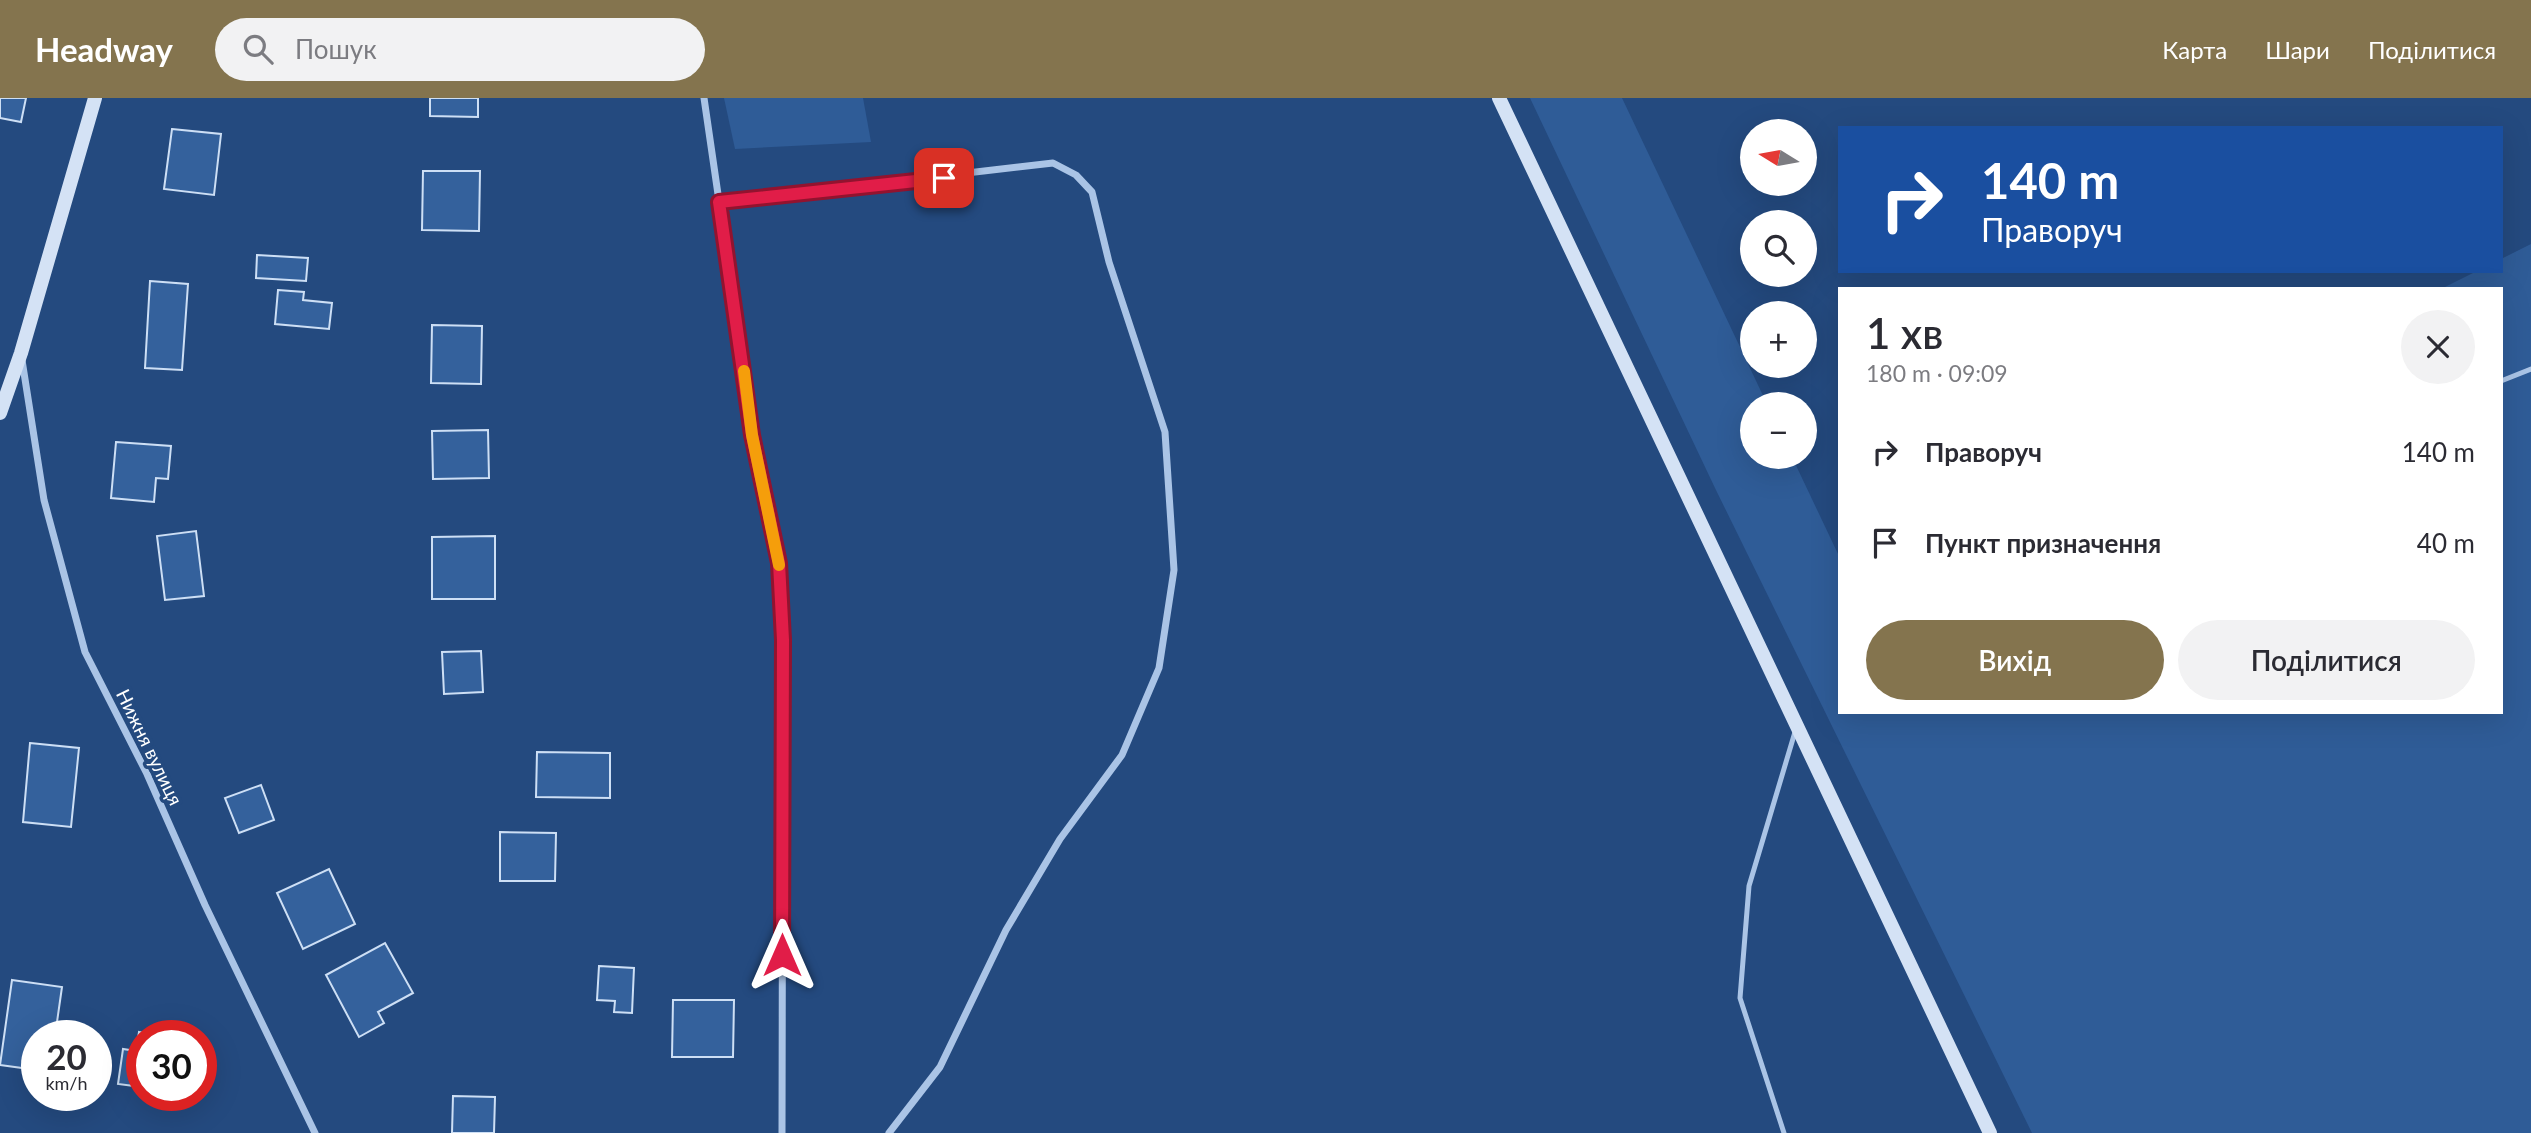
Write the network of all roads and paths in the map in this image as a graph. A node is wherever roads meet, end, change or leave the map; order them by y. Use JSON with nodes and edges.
{"nodes":[{"id":1,"x":95,"y":98,"type":"edge"},
{"id":2,"x":704,"y":98,"type":"edge"},
{"id":3,"x":1499,"y":98,"type":"edge"},
{"id":4,"x":719,"y":202,"type":"junction"},
{"id":5,"x":21,"y":353,"type":"junction"},
{"id":6,"x":2531,"y":369,"type":"edge"},
{"id":7,"x":2503,"y":380,"type":"edge"},
{"id":8,"x":0,"y":413,"type":"edge"},
{"id":9,"x":1796,"y":729,"type":"junction"},
{"id":10,"x":315,"y":1133,"type":"edge"},
{"id":11,"x":782,"y":1133,"type":"edge"},
{"id":12,"x":889,"y":1133,"type":"edge"},
{"id":13,"x":1784,"y":1133,"type":"edge"},
{"id":14,"x":1990,"y":1133,"type":"edge"}],
"edges":[{"from":1,"to":5,"type":"main road"},
{"from":2,"to":4,"type":"street"},
{"from":3,"to":9,"type":"main road"},
{"from":4,"to":11,"type":"street"},
{"from":4,"to":12,"type":"street"},
{"from":5,"to":8,"type":"main road"},
{"from":5,"to":10,"type":"street","name":"Нижня вулиця"},
{"from":6,"to":7,"type":"lane"},
{"from":9,"to":13,"type":"lane"},
{"from":9,"to":14,"type":"main road"}]}
